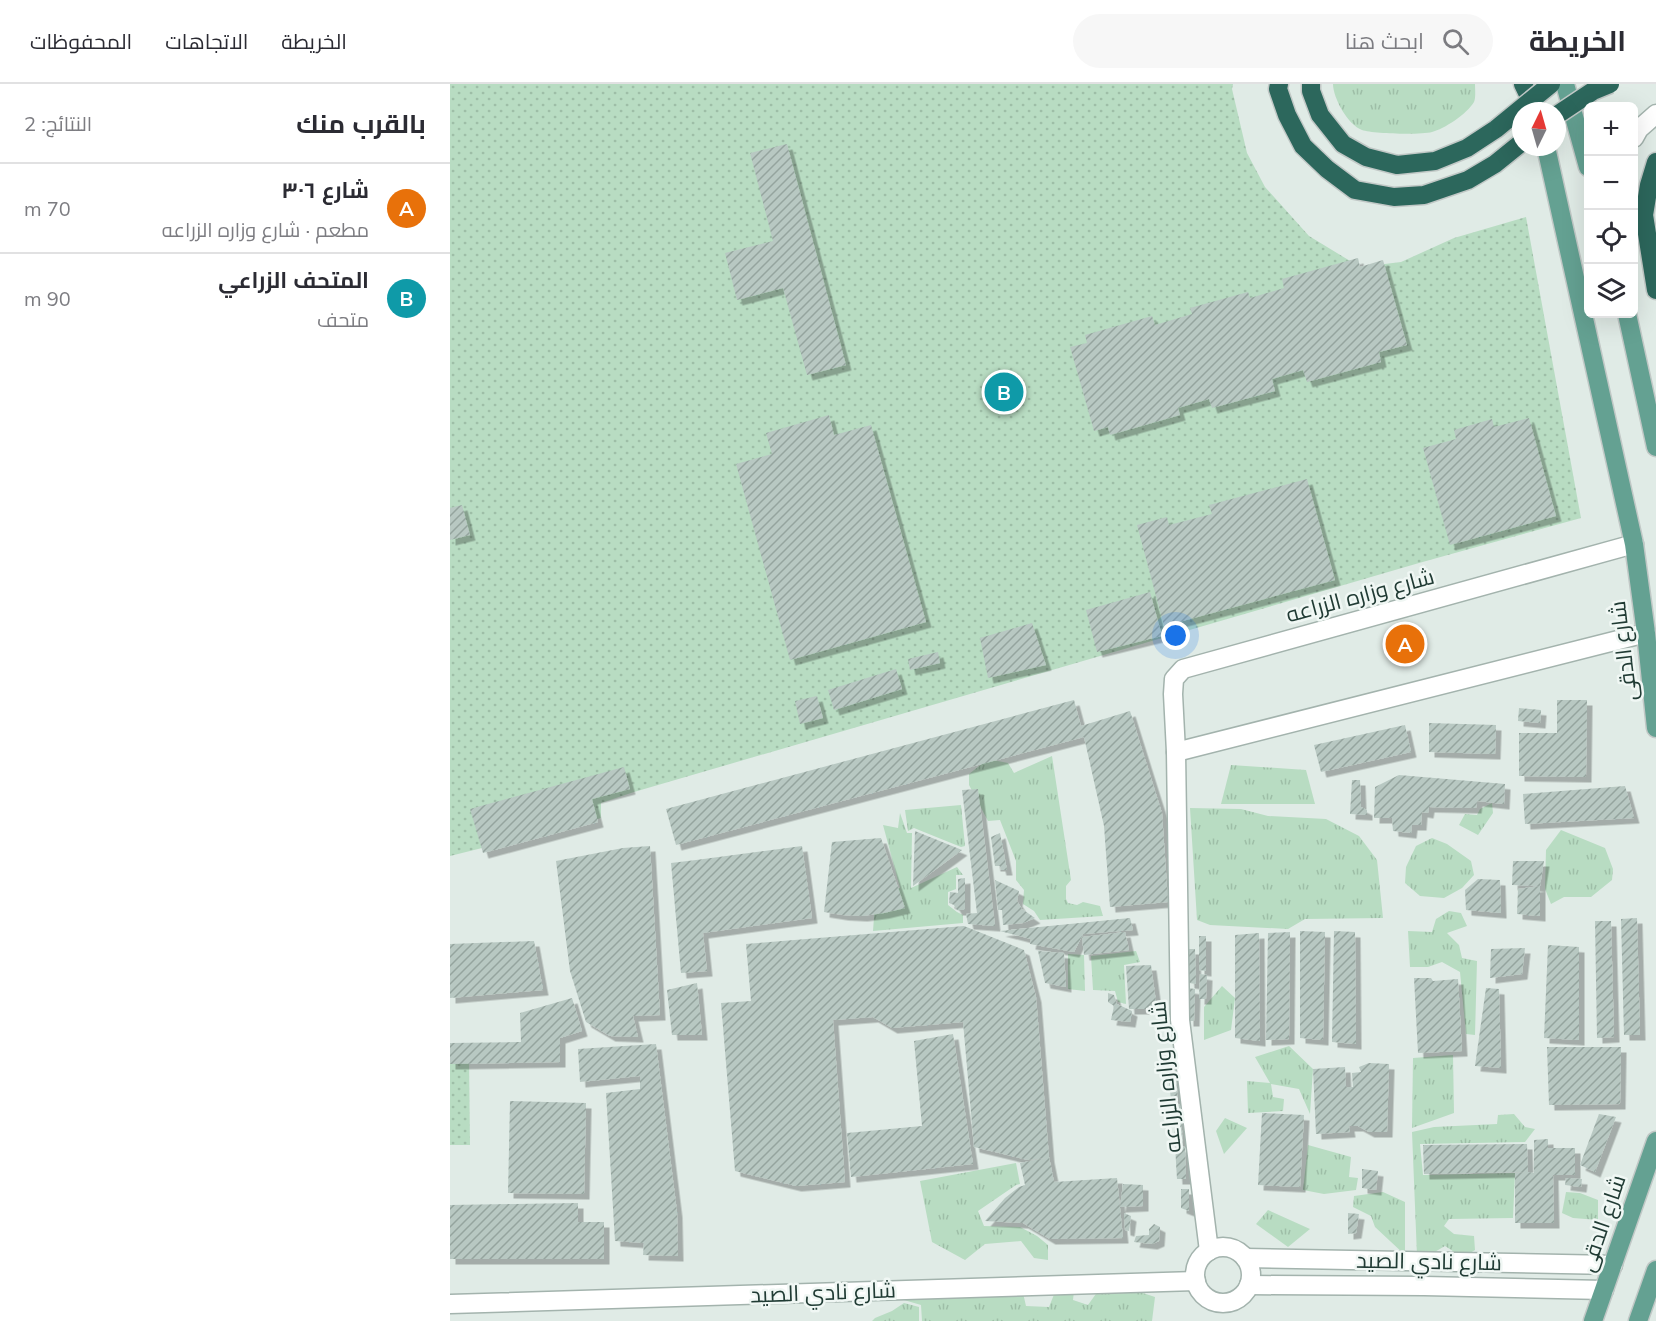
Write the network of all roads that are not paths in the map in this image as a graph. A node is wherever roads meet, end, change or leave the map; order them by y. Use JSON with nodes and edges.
{"nodes":[{"id":1,"x":1279,"y":84,"type":"edge"},
{"id":2,"x":1311,"y":84,"type":"edge"},
{"id":3,"x":1523,"y":84,"type":"edge"},
{"id":4,"x":1530,"y":84,"type":"edge"},
{"id":5,"x":1551,"y":84,"type":"edge"},
{"id":6,"x":1565,"y":84,"type":"edge"},
{"id":7,"x":1610,"y":84,"type":"edge"},
{"id":8,"x":1532,"y":102,"type":"edge"},
{"id":9,"x":1535,"y":102,"type":"edge"},
{"id":10,"x":1566,"y":109,"type":"edge"},
{"id":11,"x":1656,"y":114,"type":"edge"},
{"id":12,"x":1638,"y":131,"type":"edge"},
{"id":13,"x":1512,"y":150,"type":"edge"},
{"id":14,"x":1548,"y":156,"type":"edge"},
{"id":15,"x":1585,"y":156,"type":"edge"},
{"id":16,"x":1656,"y":162,"type":"edge"},
{"id":17,"x":1656,"y":290,"type":"edge"},
{"id":18,"x":1628,"y":318,"type":"edge"},
{"id":19,"x":1656,"y":447,"type":"edge"},
{"id":20,"x":1634,"y":544,"type":"junction"},
{"id":21,"x":1646,"y":633,"type":"junction"},
{"id":22,"x":1656,"y":728,"type":"edge"},
{"id":23,"x":1176,"y":752,"type":"junction"},
{"id":24,"x":1656,"y":1141,"type":"edge"},
{"id":25,"x":1209,"y":1251,"type":"junction"},
{"id":26,"x":1245,"y":1258,"type":"junction"},
{"id":27,"x":1424,"y":1261,"type":"junction"},
{"id":28,"x":1613,"y":1265,"type":"junction"},
{"id":29,"x":1656,"y":1270,"type":"edge"},
{"id":30,"x":1196,"y":1281,"type":"junction"},
{"id":31,"x":1249,"y":1285,"type":"junction"},
{"id":32,"x":1424,"y":1286,"type":"junction"},
{"id":33,"x":1604,"y":1290,"type":"junction"},
{"id":34,"x":1652,"y":1293,"type":"edge"},
{"id":35,"x":1218,"y":1302,"type":"junction"},
{"id":36,"x":450,"y":1304,"type":"edge"},
{"id":37,"x":1218,"y":1321,"type":"edge"},
{"id":38,"x":1593,"y":1321,"type":"edge"},
{"id":39,"x":1638,"y":1321,"type":"edge"}],
"edges":[{"from":1,"to":13,"type":"highway"},
{"from":2,"to":5,"type":"highway","bridge":true},
{"from":3,"to":8,"type":"highway"},
{"from":4,"to":9,"type":"main road"},
{"from":6,"to":15,"type":"main road"},
{"from":7,"to":10,"type":"highway","bridge":true},
{"from":11,"to":12,"type":"street"},
{"from":14,"to":20,"type":"main road","name":"شارع الدقى"},
{"from":16,"to":17,"type":"highway"},
{"from":18,"to":19,"type":"main road"},
{"from":20,"to":21,"type":"main road","name":"شارع الدقى"},
{"from":20,"to":23,"type":"street","name":"شارع وزاره الزراعه"},
{"from":21,"to":22,"type":"main road","name":"شارع الدقى"},
{"from":21,"to":23,"type":"street"},
{"from":23,"to":25,"type":"street","name":"شارع وزاره الزراعه"},
{"from":24,"to":28,"type":"main road","name":"شارع الدقى"},
{"from":25,"to":26,"type":"street"},
{"from":25,"to":30,"type":"street"},
{"from":26,"to":27,"type":"street","name":"شارع نادي الصيد"},
{"from":26,"to":31,"type":"street"},
{"from":27,"to":28,"type":"street","name":"شارع نادي الصيد"},
{"from":27,"to":32,"type":"street"},
{"from":28,"to":33,"type":"main road","name":"شارع الدقى"},
{"from":29,"to":34,"type":"main road"},
{"from":30,"to":35,"type":"street"},
{"from":30,"to":36,"type":"street","name":"شارع نادي الصيد"},
{"from":31,"to":32,"type":"street","name":"شارع نادي الصيد"},
{"from":31,"to":35,"type":"street"},
{"from":32,"to":33,"type":"street","name":"شارع نادي الصيد"},
{"from":33,"to":38,"type":"main road","name":"شارع الدقى"},
{"from":34,"to":39,"type":"main road"},
{"from":35,"to":37,"type":"street"}]}
